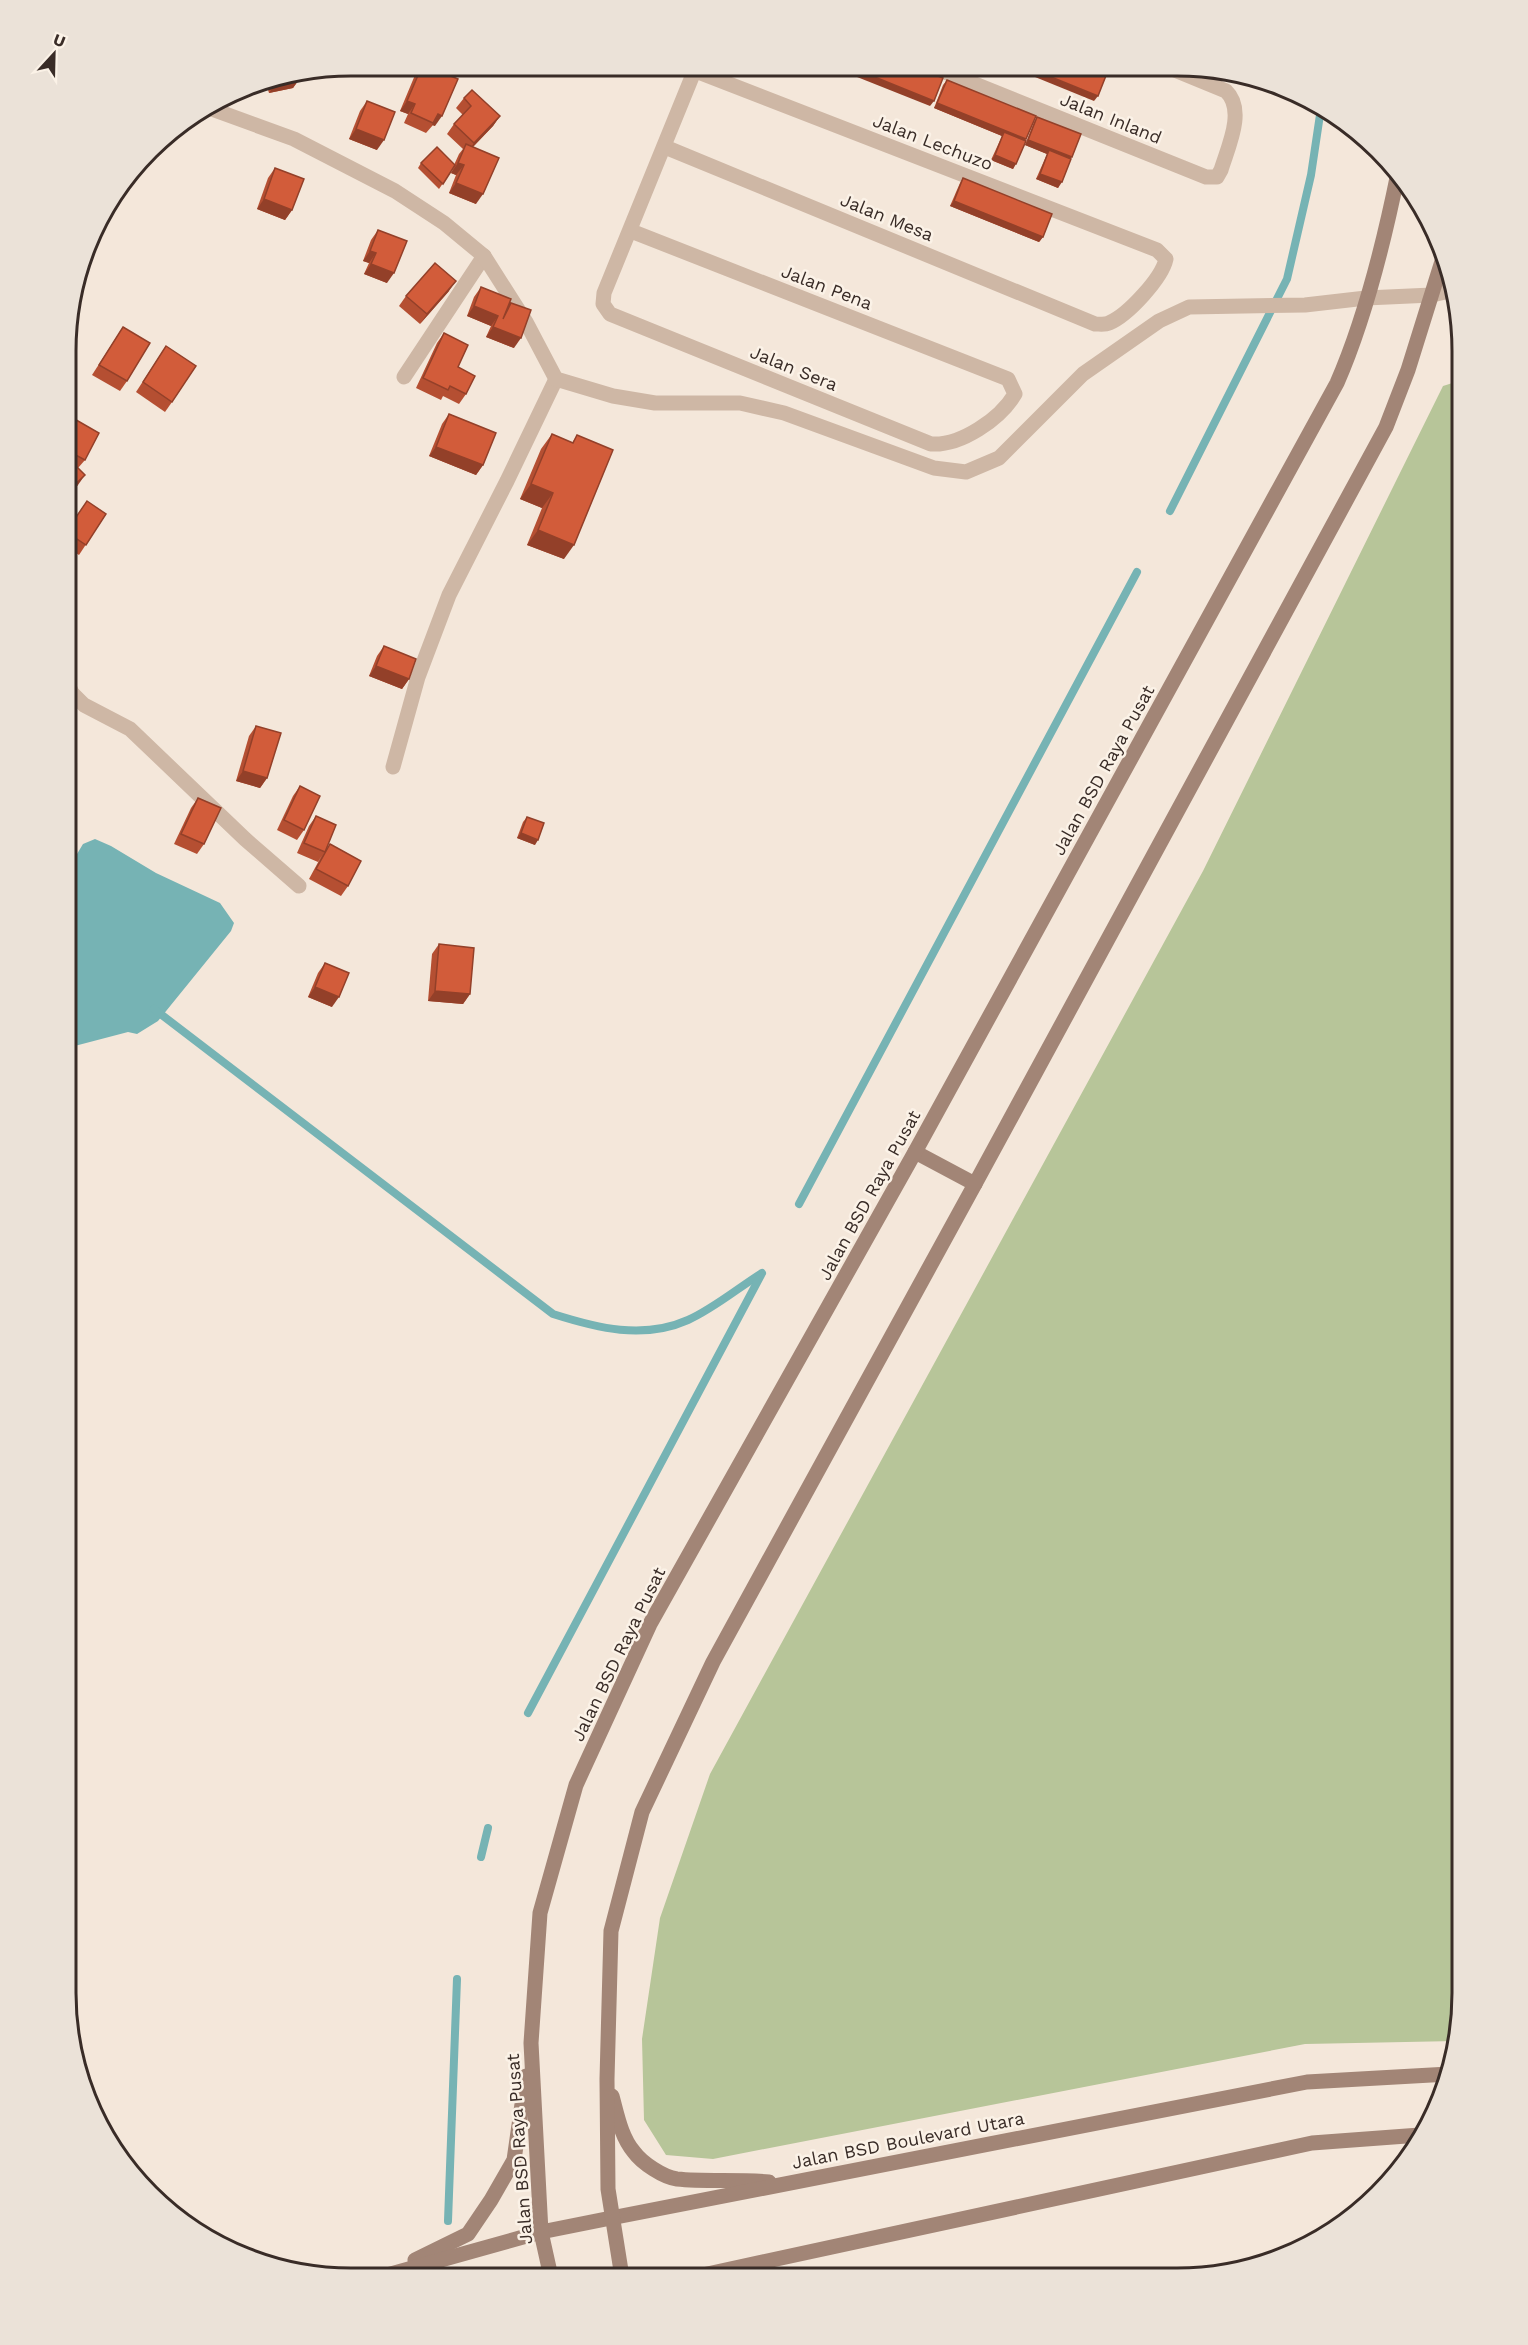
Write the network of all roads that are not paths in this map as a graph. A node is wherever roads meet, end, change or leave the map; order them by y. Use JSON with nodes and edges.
{"nodes":[{"id":1,"x":689,"y":76,"type":"edge"},
{"id":2,"x":712,"y":76,"type":"edge"},
{"id":3,"x":955,"y":76,"type":"edge"},
{"id":4,"x":1192,"y":77,"type":"edge"},
{"id":5,"x":218,"y":111,"type":"edge"},
{"id":6,"x":665,"y":147,"type":"junction"},
{"id":7,"x":1395,"y":184,"type":"edge"},
{"id":8,"x":631,"y":231,"type":"junction"},
{"id":9,"x":484,"y":256,"type":"junction"},
{"id":10,"x":1439,"y":271,"type":"edge"},
{"id":11,"x":1445,"y":292,"type":"edge"},
{"id":12,"x":1432,"y":295,"type":"junction"},
{"id":13,"x":1366,"y":298,"type":"junction"},
{"id":14,"x":1095,"y":324,"type":"joint"},
{"id":15,"x":404,"y":377,"type":"dead end"},
{"id":16,"x":556,"y":378,"type":"junction"},
{"id":17,"x":953,"y":442,"type":"joint"},
{"id":18,"x":76,"y":697,"type":"edge"},
{"id":19,"x":393,"y":767,"type":"dead end"},
{"id":20,"x":299,"y":886,"type":"dead end"},
{"id":21,"x":915,"y":1152,"type":"junction"},
{"id":22,"x":975,"y":1184,"type":"junction"},
{"id":23,"x":531,"y":2043,"type":"junction"},
{"id":24,"x":1439,"y":2075,"type":"edge"},
{"id":25,"x":607,"y":2079,"type":"junction"},
{"id":26,"x":1412,"y":2136,"type":"edge"},
{"id":27,"x":785,"y":2184,"type":"junction"},
{"id":28,"x":610,"y":2218,"type":"junction"},
{"id":29,"x":541,"y":2232,"type":"junction"},
{"id":30,"x":759,"y":2261,"type":"junction"},
{"id":31,"x":398,"y":2268,"type":"edge"},
{"id":32,"x":412,"y":2268,"type":"edge"},
{"id":33,"x":549,"y":2268,"type":"edge"},
{"id":34,"x":620,"y":2268,"type":"edge"},
{"id":35,"x":730,"y":2268,"type":"edge"},
{"id":36,"x":748,"y":2268,"type":"edge"}],
"edges":[{"from":1,"to":6,"type":"street"},
{"from":2,"to":14,"type":"street","name":"Jalan Lechuzo"},
{"from":3,"to":4,"type":"street","name":"Jalan Inland"},
{"from":5,"to":9,"type":"street"},
{"from":6,"to":8,"type":"street"},
{"from":6,"to":14,"type":"street","name":"Jalan Mesa"},
{"from":7,"to":13,"type":"main road","name":"Jalan BSD Raya Pusat"},
{"from":8,"to":17,"type":"street","name":"Jalan Sera"},
{"from":8,"to":17,"type":"street","name":"Jalan Pena"},
{"from":9,"to":15,"type":"street"},
{"from":9,"to":16,"type":"street"},
{"from":10,"to":12,"type":"main road"},
{"from":11,"to":12,"type":"street"},
{"from":12,"to":13,"type":"street"},
{"from":12,"to":22,"type":"main road"},
{"from":13,"to":16,"type":"street"},
{"from":13,"to":21,"type":"main road","name":"Jalan BSD Raya Pusat"},
{"from":16,"to":19,"type":"street"},
{"from":18,"to":20,"type":"street"},
{"from":21,"to":22,"type":"main road"},
{"from":21,"to":23,"type":"main road","name":"Jalan BSD Raya Pusat"},
{"from":22,"to":25,"type":"main road"},
{"from":23,"to":29,"type":"main road","name":"Jalan BSD Raya Pusat"},
{"from":23,"to":31,"type":"main road"},
{"from":24,"to":27,"type":"main road","name":"Jalan BSD Boulevard Utara"},
{"from":25,"to":27,"type":"main road"},
{"from":25,"to":28,"type":"main road"},
{"from":26,"to":30,"type":"main road"},
{"from":27,"to":28,"type":"main road","name":"Jalan BSD Boulevard Utara"},
{"from":28,"to":29,"type":"main road","name":"Jalan BSD Boulevard Utara"},
{"from":28,"to":34,"type":"main road"},
{"from":29,"to":32,"type":"main road","name":"Jalan BSD Boulevard Utara"},
{"from":29,"to":33,"type":"main road","name":"Jalan BSD Raya Pusat"},
{"from":30,"to":35,"type":"main road"},
{"from":30,"to":36,"type":"main road"}]}
